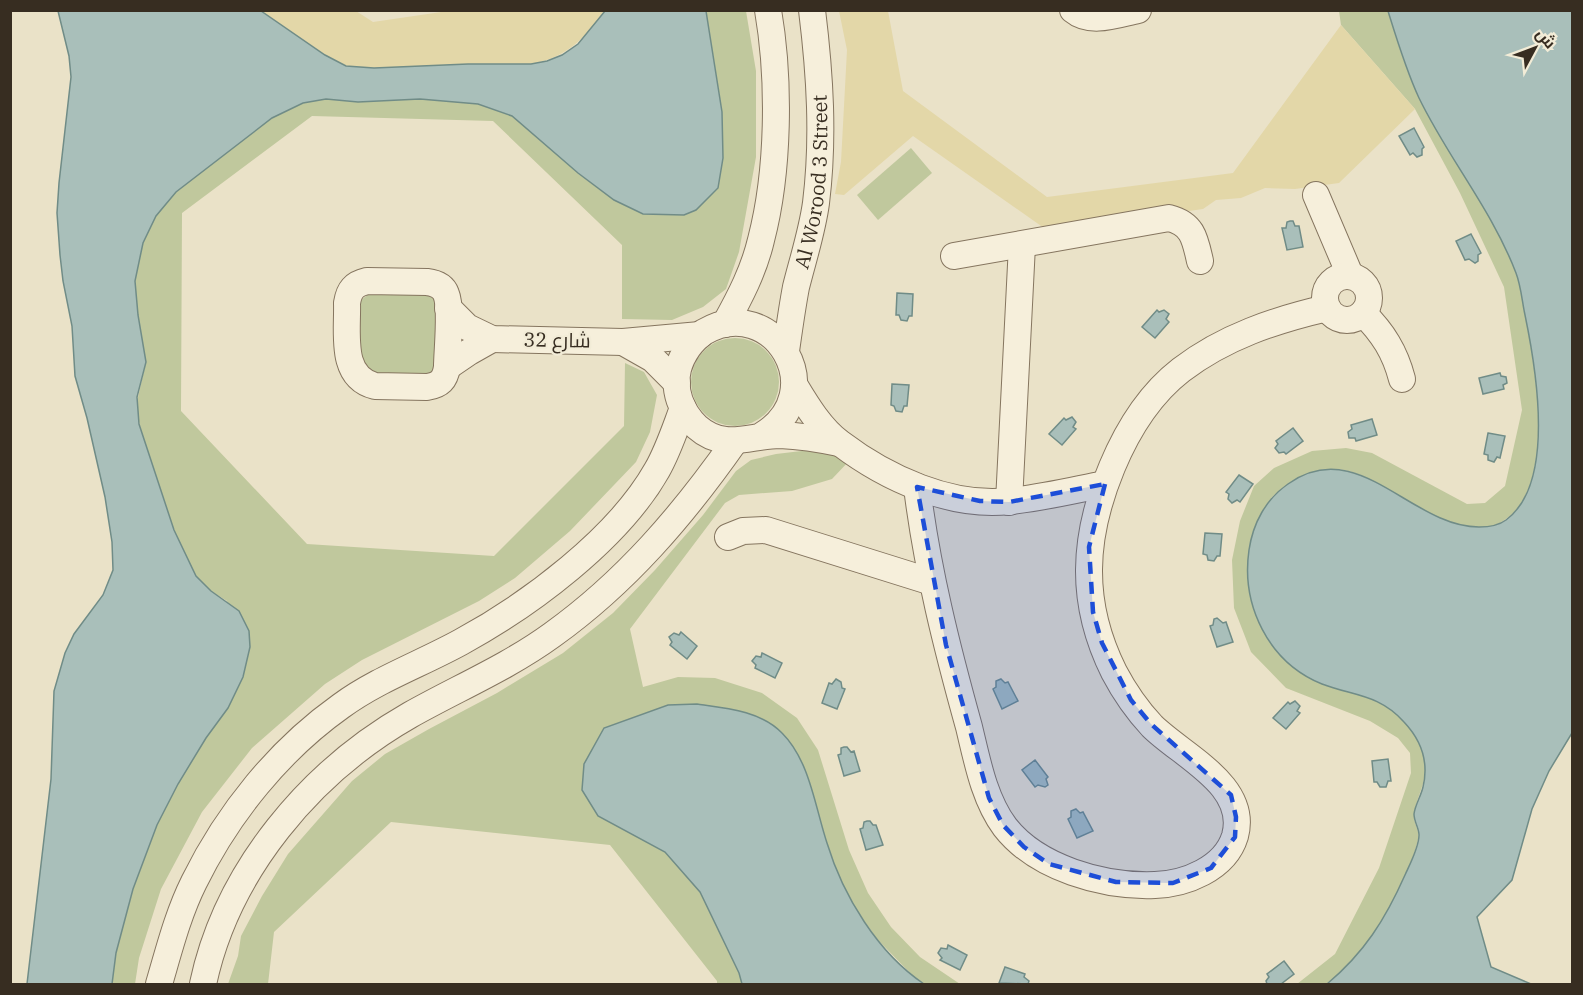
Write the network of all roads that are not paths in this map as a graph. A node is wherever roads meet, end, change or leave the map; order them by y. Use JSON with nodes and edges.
{"nodes":[{"id":1,"x":768,"y":10,"type":"edge"},
{"id":2,"x":812,"y":10,"type":"edge"},
{"id":3,"x":1073,"y":10,"type":"edge"},
{"id":4,"x":1138,"y":10,"type":"edge"},
{"id":5,"x":1316,"y":195,"type":"dead end"},
{"id":6,"x":1022,"y":245,"type":"junction"},
{"id":7,"x":954,"y":256,"type":"dead end"},
{"id":8,"x":1200,"y":261,"type":"dead end"},
{"id":9,"x":1350,"y":275,"type":"junction"},
{"id":10,"x":448,"y":308,"type":"junction"},
{"id":11,"x":1327,"y":308,"type":"junction"},
{"id":12,"x":1363,"y":313,"type":"junction"},
{"id":13,"x":725,"y":324,"type":"junction"},
{"id":14,"x":700,"y":335,"type":"junction"},
{"id":15,"x":492,"y":339,"type":"junction"},
{"id":16,"x":623,"y":342,"type":"junction"},
{"id":17,"x":786,"y":351,"type":"junction"},
{"id":18,"x":447,"y":368,"type":"junction"},
{"id":19,"x":1402,"y":379,"type":"dead end"},
{"id":20,"x":677,"y":383,"type":"junction"},
{"id":21,"x":795,"y":386,"type":"junction"},
{"id":22,"x":683,"y":408,"type":"junction"},
{"id":23,"x":761,"y":436,"type":"junction"},
{"id":24,"x":735,"y":441,"type":"junction"},
{"id":25,"x":839,"y":443,"type":"junction"},
{"id":26,"x":1105,"y":484,"type":"junction"},
{"id":27,"x":917,"y":487,"type":"junction"},
{"id":28,"x":1009,"y":502,"type":"junction"},
{"id":29,"x":728,"y":537,"type":"dead end"},
{"id":30,"x":932,"y":582,"type":"junction"},
{"id":31,"x":225,"y":916,"type":"junction"},
{"id":32,"x":159,"y":984,"type":"edge"},
{"id":33,"x":203,"y":984,"type":"edge"},
{"id":34,"x":219,"y":984,"type":"edge"}],
"edges":[{"from":1,"to":13,"type":"street","name":"Al Worood 3 Street"},
{"from":2,"to":17,"type":"street","name":"Al Worood 3 Street"},
{"from":3,"to":4,"type":"street"},
{"from":5,"to":9,"type":"street"},
{"from":6,"to":7,"type":"street"},
{"from":6,"to":8,"type":"street"},
{"from":6,"to":28,"type":"street"},
{"from":9,"to":11,"type":"street"},
{"from":9,"to":12,"type":"street"},
{"from":10,"to":15,"type":"street","name":"شارع 32"},
{"from":10,"to":18,"type":"street","name":"شارع 32"},
{"from":10,"to":18,"type":"street","name":"شارع 32"},
{"from":11,"to":12,"type":"street"},
{"from":11,"to":26,"type":"street"},
{"from":12,"to":19,"type":"street"},
{"from":13,"to":14,"type":"street"},
{"from":13,"to":17,"type":"street"},
{"from":14,"to":16,"type":"street","name":"شارع 32"},
{"from":14,"to":20,"type":"street"},
{"from":15,"to":16,"type":"street","name":"شارع 32"},
{"from":15,"to":18,"type":"street","name":"شارع 32"},
{"from":16,"to":20,"type":"street","name":"شارع 32"},
{"from":17,"to":21,"type":"street"},
{"from":20,"to":22,"type":"street"},
{"from":21,"to":23,"type":"street"},
{"from":21,"to":25,"type":"street"},
{"from":22,"to":24,"type":"street"},
{"from":22,"to":32,"type":"street"},
{"from":23,"to":24,"type":"street"},
{"from":23,"to":25,"type":"street"},
{"from":24,"to":31,"type":"street"},
{"from":25,"to":27,"type":"street"},
{"from":26,"to":28,"type":"street"},
{"from":26,"to":30,"type":"street"},
{"from":27,"to":28,"type":"street"},
{"from":27,"to":30,"type":"street"},
{"from":29,"to":30,"type":"street"},
{"from":31,"to":33,"type":"street"},
{"from":31,"to":34,"type":"street"}]}
